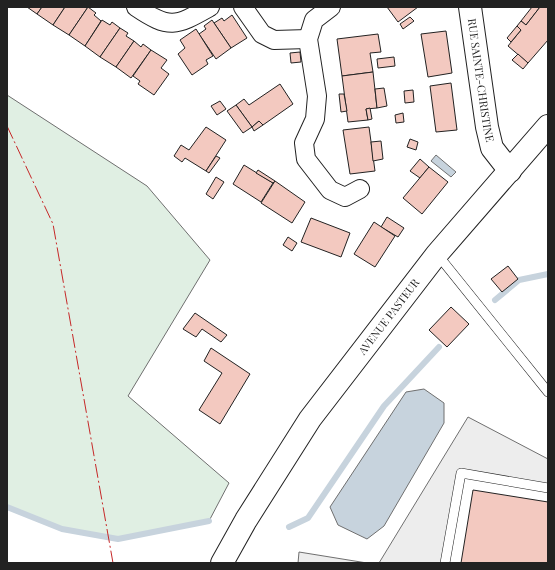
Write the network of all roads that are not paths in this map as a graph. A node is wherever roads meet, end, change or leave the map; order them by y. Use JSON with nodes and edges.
{"nodes":[{"id":1,"x":136,"y":7,"type":"edge"},
{"id":2,"x":210,"y":7,"type":"edge"},
{"id":3,"x":244,"y":7,"type":"edge"},
{"id":4,"x":331,"y":7,"type":"edge"},
{"id":5,"x":470,"y":7,"type":"edge"},
{"id":6,"x":308,"y":39,"type":"junction"},
{"id":7,"x":548,"y":126,"type":"edge"},
{"id":8,"x":510,"y":171,"type":"junction"},
{"id":9,"x":360,"y":189,"type":"dead end"},
{"id":10,"x":437,"y":254,"type":"junction"},
{"id":11,"x":548,"y":392,"type":"edge"},
{"id":12,"x":548,"y":488,"type":"edge"},
{"id":13,"x":222,"y":563,"type":"edge"},
{"id":14,"x":445,"y":563,"type":"edge"}],
"edges":[{"from":1,"to":2,"type":"street"},
{"from":3,"to":6,"type":"street"},
{"from":4,"to":6,"type":"street"},
{"from":5,"to":8,"type":"main road","name":"RUE SAINTE-CHRISTINE"},
{"from":6,"to":9,"type":"street"},
{"from":7,"to":8,"type":"main road","name":"AVENUE PASTEUR"},
{"from":8,"to":10,"type":"main road","name":"AVENUE PASTEUR"},
{"from":10,"to":11,"type":"lane"},
{"from":10,"to":13,"type":"main road","name":"AVENUE PASTEUR"},
{"from":12,"to":14,"type":"lane"}]}
